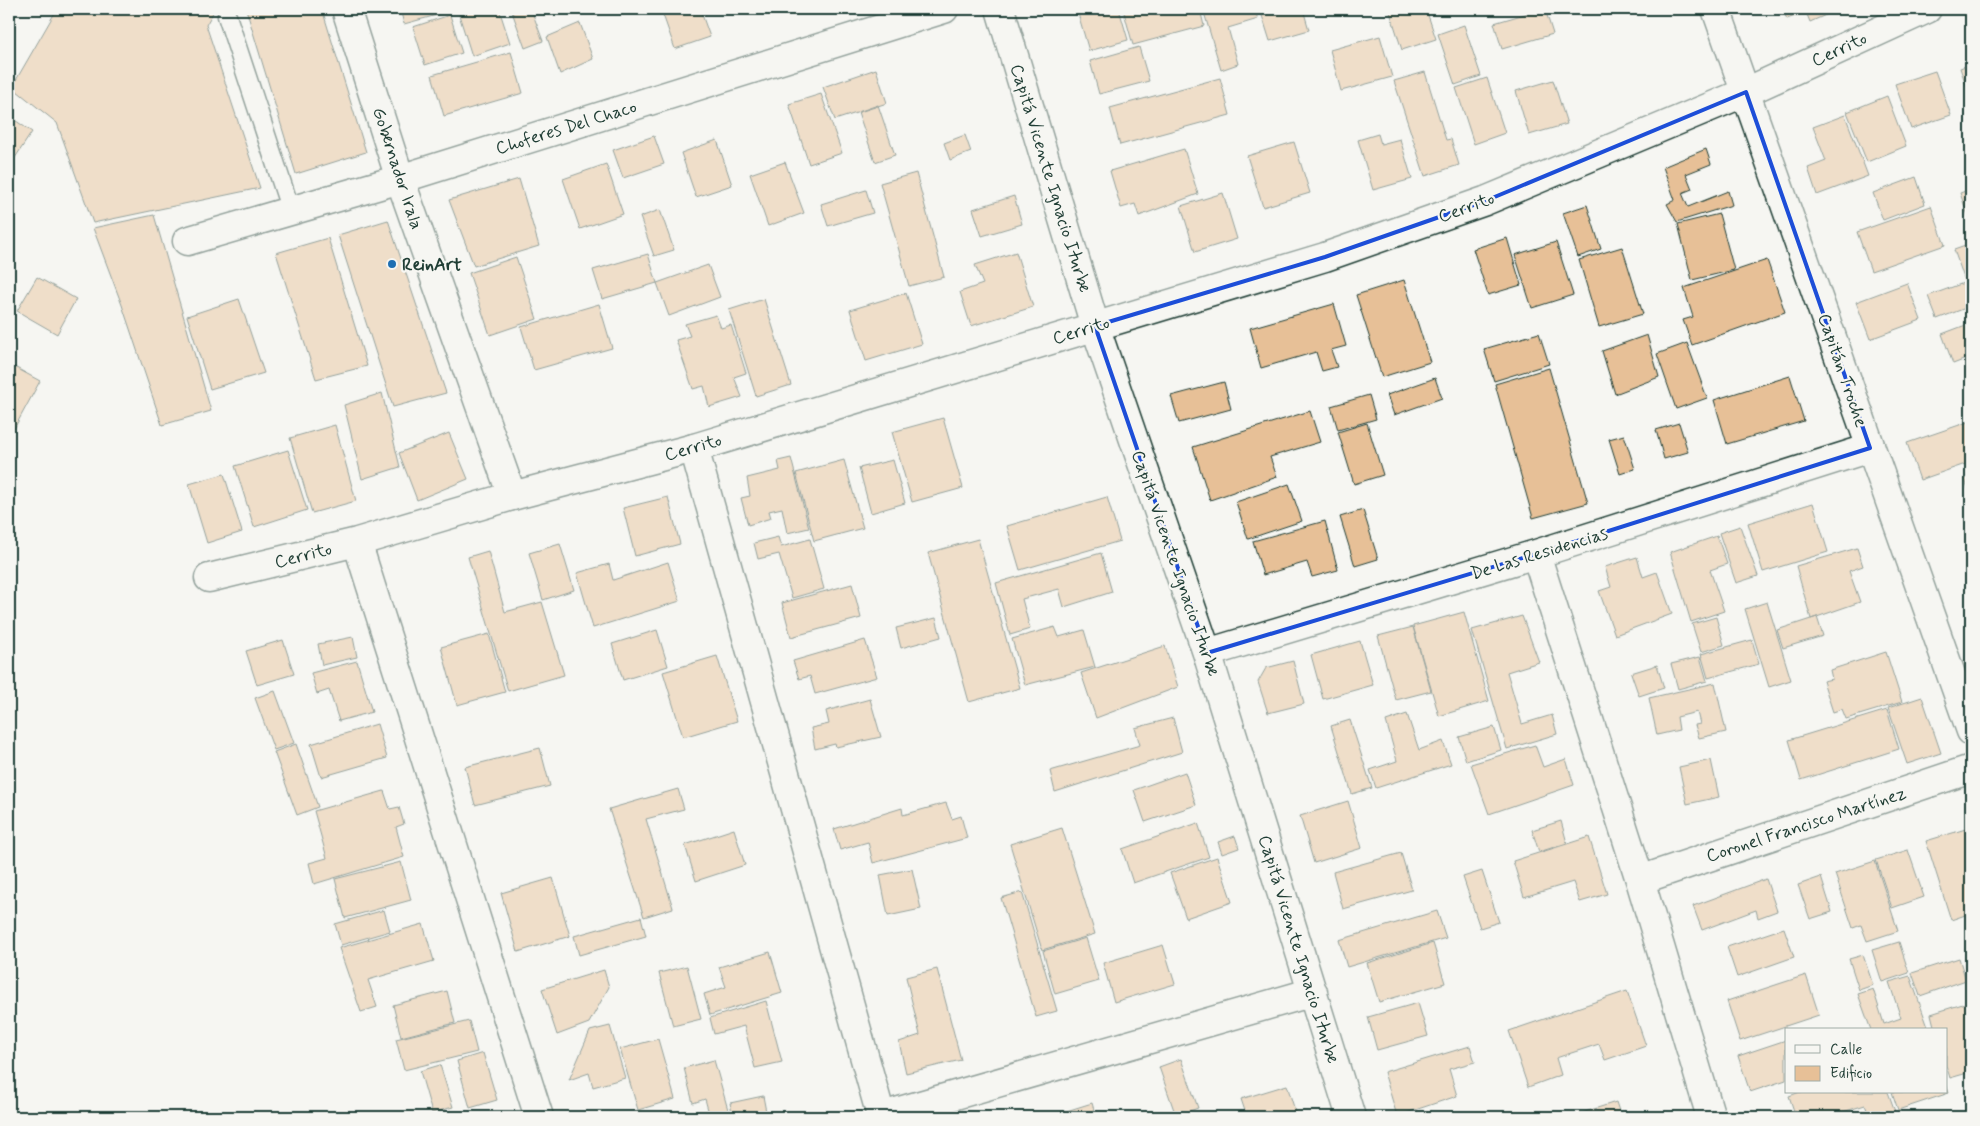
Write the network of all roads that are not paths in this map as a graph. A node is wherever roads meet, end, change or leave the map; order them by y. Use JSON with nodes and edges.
{"nodes":[{"id":1,"x":346,"y":9,"type":"edge"},
{"id":2,"x":944,"y":9,"type":"edge"},
{"id":3,"x":1000,"y":9,"type":"edge"},
{"id":4,"x":1716,"y":9,"type":"edge"},
{"id":5,"x":1927,"y":9,"type":"edge"},
{"id":6,"x":227,"y":16,"type":"dead end"},
{"id":7,"x":1746,"y":92,"type":"junction"},
{"id":8,"x":400,"y":179,"type":"junction"},
{"id":9,"x":291,"y":211,"type":"junction"},
{"id":10,"x":187,"y":241,"type":"dead end"},
{"id":11,"x":1096,"y":326,"type":"junction"},
{"id":12,"x":694,"y":448,"type":"junction"},
{"id":13,"x":1870,"y":448,"type":"junction"},
{"id":14,"x":512,"y":496,"type":"junction"},
{"id":15,"x":357,"y":542,"type":"junction"},
{"id":16,"x":1536,"y":554,"type":"junction"},
{"id":17,"x":209,"y":578,"type":"dead end"},
{"id":18,"x":1207,"y":653,"type":"junction"},
{"id":19,"x":1971,"y":731,"type":"edge"},
{"id":20,"x":1971,"y":769,"type":"edge"},
{"id":21,"x":1640,"y":880,"type":"junction"},
{"id":22,"x":1313,"y":992,"type":"junction"},
{"id":23,"x":539,"y":1117,"type":"edge"},
{"id":24,"x":880,"y":1117,"type":"edge"},
{"id":25,"x":1351,"y":1117,"type":"edge"},
{"id":26,"x":1711,"y":1117,"type":"edge"}],
"edges":[{"from":1,"to":8,"type":"street","name":"Gobernador Irala"},
{"from":2,"to":8,"type":"street","name":"Choferes Del Chaco"},
{"from":3,"to":11,"type":"street","name":"Capitá Vicente Ignacio Iturbe"},
{"from":4,"to":7,"type":"street","name":"Capitán Troche"},
{"from":5,"to":7,"type":"street","name":"Cerrito"},
{"from":6,"to":9,"type":"lane"},
{"from":7,"to":11,"type":"street","name":"Cerrito"},
{"from":7,"to":13,"type":"street","name":"Capitán Troche"},
{"from":8,"to":9,"type":"street","name":"Choferes Del Chaco"},
{"from":8,"to":14,"type":"street","name":"Gobernador Irala"},
{"from":9,"to":10,"type":"street","name":"Choferes Del Chaco"},
{"from":11,"to":12,"type":"street","name":"Cerrito"},
{"from":11,"to":18,"type":"street","name":"Capitá Vicente Ignacio Iturbe"},
{"from":12,"to":14,"type":"street","name":"Cerrito"},
{"from":12,"to":24,"type":"street"},
{"from":13,"to":16,"type":"street","name":"De Las Residencias"},
{"from":13,"to":19,"type":"street","name":"Capitán Troche"},
{"from":14,"to":15,"type":"street","name":"Cerrito"},
{"from":15,"to":17,"type":"street","name":"Cerrito"},
{"from":15,"to":23,"type":"street"},
{"from":16,"to":18,"type":"street","name":"De Las Residencias"},
{"from":16,"to":21,"type":"street"},
{"from":18,"to":22,"type":"street","name":"Capitá Vicente Ignacio Iturbe"},
{"from":20,"to":21,"type":"street","name":"Coronel Francisco Martínez"},
{"from":21,"to":26,"type":"street"},
{"from":22,"to":24,"type":"street"},
{"from":22,"to":25,"type":"street","name":"Capitá Vicente Ignacio Iturbe"}]}
